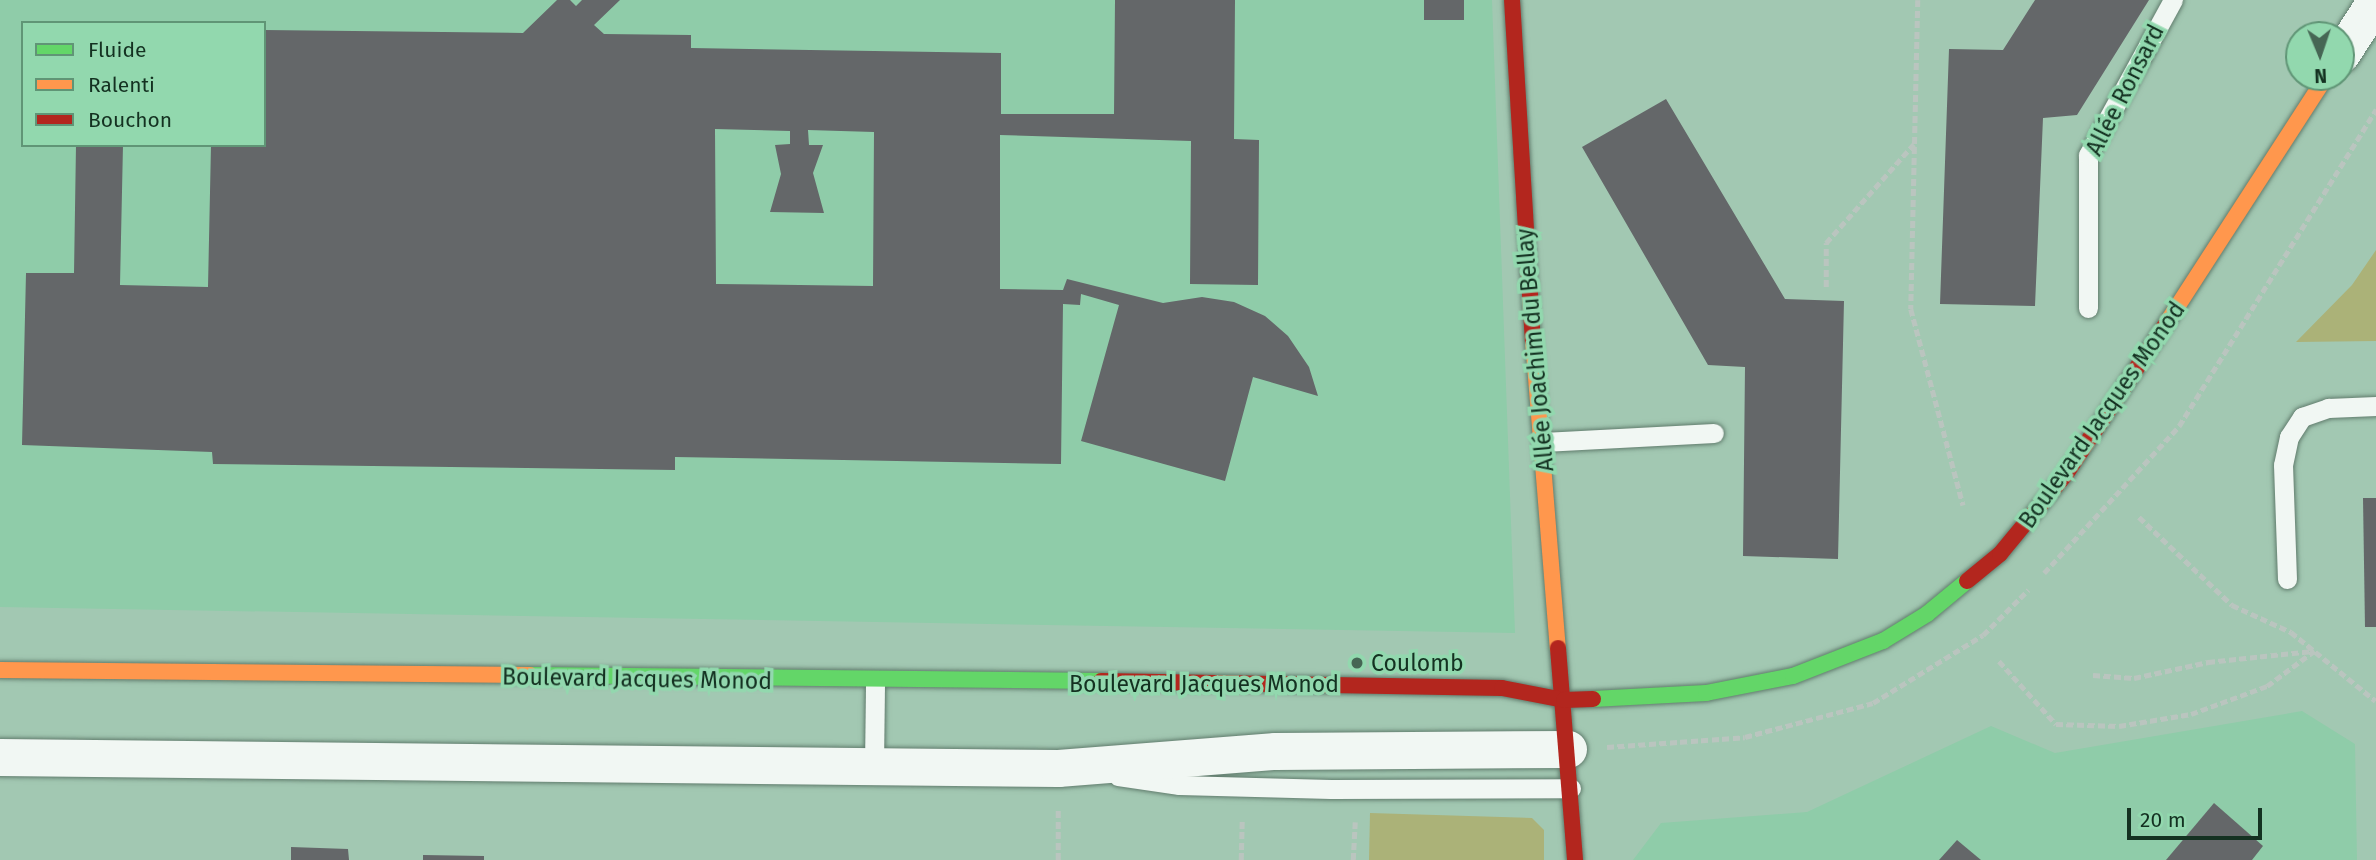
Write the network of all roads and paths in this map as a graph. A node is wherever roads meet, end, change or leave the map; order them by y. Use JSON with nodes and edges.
{"nodes":[{"id":1,"x":1513,"y":0,"type":"edge"},
{"id":2,"x":1918,"y":0,"type":"edge"},
{"id":3,"x":2172,"y":0,"type":"edge"},
{"id":4,"x":2375,"y":0,"type":"edge"},
{"id":5,"x":2355,"y":32,"type":"edge"},
{"id":6,"x":2317,"y":91,"type":"edge"},
{"id":7,"x":1915,"y":143,"type":"junction"},
{"id":8,"x":1826,"y":288,"type":"dead end"},
{"id":9,"x":2088,"y":308,"type":"dead end"},
{"id":10,"x":2376,"y":407,"type":"edge"},
{"id":11,"x":1714,"y":433,"type":"dead end"},
{"id":12,"x":1543,"y":442,"type":"junction"},
{"id":13,"x":1963,"y":505,"type":"dead end"},
{"id":14,"x":2139,"y":517,"type":"dead end"},
{"id":15,"x":2287,"y":579,"type":"dead end"},
{"id":16,"x":2314,"y":651,"type":"junction"},
{"id":17,"x":1999,"y":660,"type":"dead end"},
{"id":18,"x":0,"y":670,"type":"edge"},
{"id":19,"x":2093,"y":675,"type":"dead end"},
{"id":20,"x":875,"y":682,"type":"junction"},
{"id":21,"x":1564,"y":700,"type":"junction"},
{"id":22,"x":2376,"y":701,"type":"edge"},
{"id":23,"x":1567,"y":749,"type":"junction"},
{"id":24,"x":0,"y":757,"type":"edge"},
{"id":25,"x":874,"y":767,"type":"junction"},
{"id":26,"x":1058,"y":768,"type":"junction"},
{"id":27,"x":1243,"y":786,"type":"junction"},
{"id":28,"x":1571,"y":788,"type":"junction"},
{"id":29,"x":1058,"y":860,"type":"edge"},
{"id":30,"x":1241,"y":860,"type":"edge"},
{"id":31,"x":1575,"y":860,"type":"edge"}],
"edges":[{"from":1,"to":12,"type":"street","name":"Allée Joachim du Bellay"},
{"from":2,"to":7,"type":"path"},
{"from":3,"to":9,"type":"lane","name":"Allée Ronsard"},
{"from":4,"to":5,"type":"street"},
{"from":6,"to":21,"type":"street","name":"Boulevard Jacques Monod"},
{"from":7,"to":8,"type":"path"},
{"from":7,"to":13,"type":"path"},
{"from":10,"to":15,"type":"lane"},
{"from":11,"to":12,"type":"lane"},
{"from":12,"to":21,"type":"street","name":"Allée Joachim du Bellay"},
{"from":14,"to":16,"type":"path"},
{"from":16,"to":17,"type":"path"},
{"from":16,"to":19,"type":"path"},
{"from":16,"to":22,"type":"path"},
{"from":18,"to":20,"type":"street","name":"Boulevard Jacques Monod"},
{"from":20,"to":21,"type":"street","name":"Boulevard Jacques Monod"},
{"from":20,"to":25,"type":"lane"},
{"from":21,"to":23,"type":"street","name":"Allée Joachim du Bellay"},
{"from":23,"to":26,"type":"street"},
{"from":23,"to":28,"type":"street","name":"Allée Joachim du Bellay"},
{"from":24,"to":25,"type":"street"},
{"from":25,"to":26,"type":"street"},
{"from":26,"to":27,"type":"lane"},
{"from":26,"to":29,"type":"path"},
{"from":27,"to":28,"type":"lane"},
{"from":27,"to":30,"type":"path"},
{"from":28,"to":31,"type":"street","name":"Allée Joachim du Bellay"}]}
